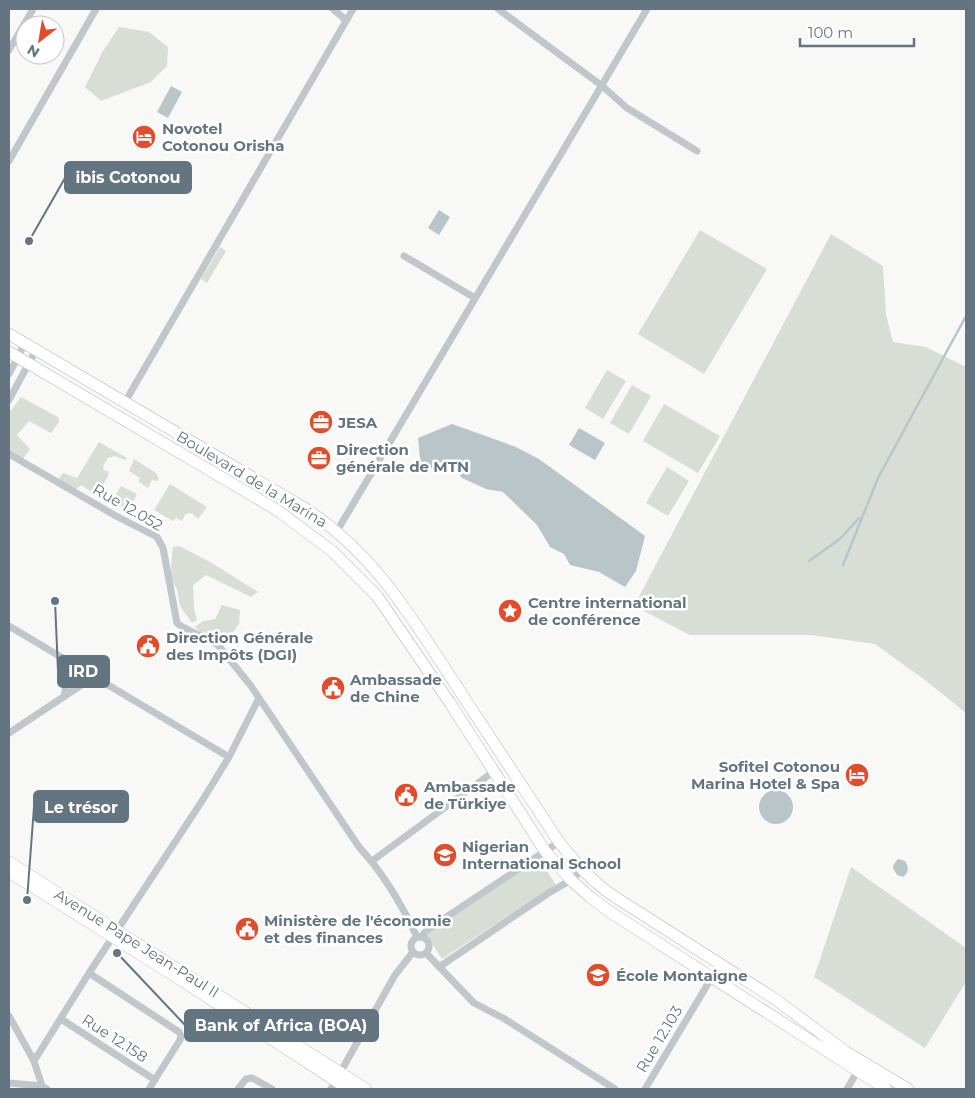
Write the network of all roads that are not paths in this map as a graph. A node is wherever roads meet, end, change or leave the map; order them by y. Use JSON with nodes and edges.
{"nodes":[{"id":1,"x":33,"y":9,"type":"edge"},
{"id":2,"x":96,"y":9,"type":"edge"},
{"id":3,"x":333,"y":9,"type":"edge"},
{"id":4,"x":353,"y":9,"type":"edge"},
{"id":5,"x":498,"y":9,"type":"edge"},
{"id":6,"x":647,"y":9,"type":"edge"},
{"id":7,"x":346,"y":20,"type":"junction"},
{"id":8,"x":9,"y":50,"type":"edge"},
{"id":9,"x":601,"y":85,"type":"junction"},
{"id":10,"x":698,"y":152,"type":"dead end"},
{"id":11,"x":9,"y":161,"type":"edge"},
{"id":12,"x":404,"y":256,"type":"dead end"},
{"id":13,"x":475,"y":298,"type":"junction"},
{"id":14,"x":9,"y":334,"type":"edge"},
{"id":15,"x":25,"y":343,"type":"junction"},
{"id":16,"x":36,"y":350,"type":"junction"},
{"id":17,"x":19,"y":358,"type":"edge"},
{"id":18,"x":9,"y":374,"type":"edge"},
{"id":19,"x":9,"y":400,"type":"edge"},
{"id":20,"x":125,"y":402,"type":"junction"},
{"id":21,"x":9,"y":454,"type":"edge"},
{"id":22,"x":337,"y":531,"type":"junction"},
{"id":23,"x":9,"y":626,"type":"edge"},
{"id":24,"x":65,"y":659,"type":"junction"},
{"id":25,"x":95,"y":676,"type":"junction"},
{"id":26,"x":64,"y":697,"type":"junction"},
{"id":27,"x":258,"y":698,"type":"junction"},
{"id":28,"x":9,"y":733,"type":"edge"},
{"id":29,"x":229,"y":758,"type":"junction"},
{"id":30,"x":493,"y":772,"type":"junction"},
{"id":31,"x":559,"y":842,"type":"junction"},
{"id":32,"x":545,"y":851,"type":"junction"},
{"id":33,"x":372,"y":861,"type":"junction"},
{"id":34,"x":9,"y":862,"type":"edge"},
{"id":35,"x":582,"y":870,"type":"junction"},
{"id":36,"x":9,"y":872,"type":"edge"},
{"id":37,"x":571,"y":880,"type":"junction"},
{"id":38,"x":116,"y":934,"type":"junction"},
{"id":39,"x":419,"y":937,"type":"junction"},
{"id":40,"x":413,"y":952,"type":"junction"},
{"id":41,"x":426,"y":954,"type":"junction"},
{"id":42,"x":439,"y":967,"type":"junction"},
{"id":43,"x":89,"y":973,"type":"junction"},
{"id":44,"x":712,"y":977,"type":"junction"},
{"id":45,"x":9,"y":1016,"type":"edge"},
{"id":46,"x":61,"y":1019,"type":"junction"},
{"id":47,"x":34,"y":1061,"type":"junction"},
{"id":48,"x":857,"y":1072,"type":"junction"},
{"id":49,"x":155,"y":1080,"type":"junction"},
{"id":50,"x":336,"y":1081,"type":"edge"},
{"id":51,"x":9,"y":1083,"type":"edge"},
{"id":52,"x":45,"y":1088,"type":"edge"},
{"id":53,"x":149,"y":1089,"type":"edge"},
{"id":54,"x":238,"y":1089,"type":"edge"},
{"id":55,"x":272,"y":1089,"type":"edge"},
{"id":56,"x":348,"y":1089,"type":"edge"},
{"id":57,"x":366,"y":1089,"type":"edge"},
{"id":58,"x":615,"y":1089,"type":"edge"},
{"id":59,"x":645,"y":1089,"type":"edge"},
{"id":60,"x":847,"y":1089,"type":"edge"},
{"id":61,"x":886,"y":1089,"type":"edge"},
{"id":62,"x":908,"y":1089,"type":"edge"}],
"edges":[{"from":1,"to":8,"type":"street"},
{"from":2,"to":11,"type":"street"},
{"from":3,"to":7,"type":"street"},
{"from":4,"to":7,"type":"street"},
{"from":5,"to":9,"type":"street"},
{"from":6,"to":9,"type":"street"},
{"from":7,"to":20,"type":"street"},
{"from":9,"to":10,"type":"street"},
{"from":9,"to":13,"type":"street"},
{"from":12,"to":13,"type":"street"},
{"from":13,"to":22,"type":"street"},
{"from":14,"to":15,"type":"main road","name":"Boulevard de la Marina"},
{"from":15,"to":16,"type":"main road","name":"Boulevard de la Marina"},
{"from":15,"to":17,"type":"street"},
{"from":16,"to":17,"type":"street"},
{"from":16,"to":20,"type":"main road","name":"Boulevard de la Marina"},
{"from":17,"to":18,"type":"street"},
{"from":17,"to":19,"type":"street"},
{"from":17,"to":30,"type":"main road","name":"Boulevard de la Marina"},
{"from":20,"to":22,"type":"main road","name":"Boulevard de la Marina"},
{"from":21,"to":27,"type":"street","name":"Rue 12.052"},
{"from":22,"to":31,"type":"main road","name":"Boulevard de la Marina"},
{"from":23,"to":24,"type":"street"},
{"from":24,"to":25,"type":"street"},
{"from":24,"to":26,"type":"street"},
{"from":25,"to":26,"type":"street"},
{"from":25,"to":29,"type":"street"},
{"from":26,"to":28,"type":"street"},
{"from":27,"to":29,"type":"street"},
{"from":27,"to":33,"type":"street","name":"Rue 12.052"},
{"from":29,"to":38,"type":"street"},
{"from":30,"to":32,"type":"main road","name":"Boulevard de la Marina"},
{"from":30,"to":33,"type":"street"},
{"from":31,"to":32,"type":"street"},
{"from":31,"to":35,"type":"main road","name":"Boulevard de la Marina"},
{"from":32,"to":37,"type":"main road","name":"Boulevard de la Marina"},
{"from":32,"to":39,"type":"street"},
{"from":33,"to":39,"type":"street","name":"Rue 12.052"},
{"from":34,"to":38,"type":"main road","name":"Avenue Pape Jean-Paul II"},
{"from":35,"to":37,"type":"street"},
{"from":35,"to":62,"type":"main road","name":"Boulevard de la Marina"},
{"from":36,"to":38,"type":"main road","name":"Avenue Pape Jean-Paul II"},
{"from":37,"to":42,"type":"street"},
{"from":37,"to":44,"type":"main road","name":"Boulevard de la Marina"},
{"from":38,"to":43,"type":"street"},
{"from":38,"to":50,"type":"main road","name":"Avenue Pape Jean-Paul II"},
{"from":39,"to":40,"type":"street"},
{"from":39,"to":41,"type":"street"},
{"from":40,"to":41,"type":"street"},
{"from":40,"to":50,"type":"street"},
{"from":41,"to":42,"type":"street"},
{"from":42,"to":58,"type":"street"},
{"from":43,"to":46,"type":"street"},
{"from":43,"to":49,"type":"street"},
{"from":44,"to":48,"type":"main road","name":"Boulevard de la Marina"},
{"from":44,"to":59,"type":"street","name":"Rue 12.103"},
{"from":45,"to":47,"type":"street"},
{"from":46,"to":47,"type":"street"},
{"from":46,"to":49,"type":"street","name":"Rue 12.158"},
{"from":47,"to":52,"type":"street"},
{"from":48,"to":60,"type":"street"},
{"from":48,"to":61,"type":"main road","name":"Boulevard de la Marina"},
{"from":49,"to":53,"type":"street"},
{"from":50,"to":56,"type":"main road","name":"Avenue Pape Jean-Paul II"},
{"from":50,"to":57,"type":"main road","name":"Avenue Pape Jean-Paul II"},
{"from":51,"to":52,"type":"street"},
{"from":54,"to":55,"type":"street"}]}
